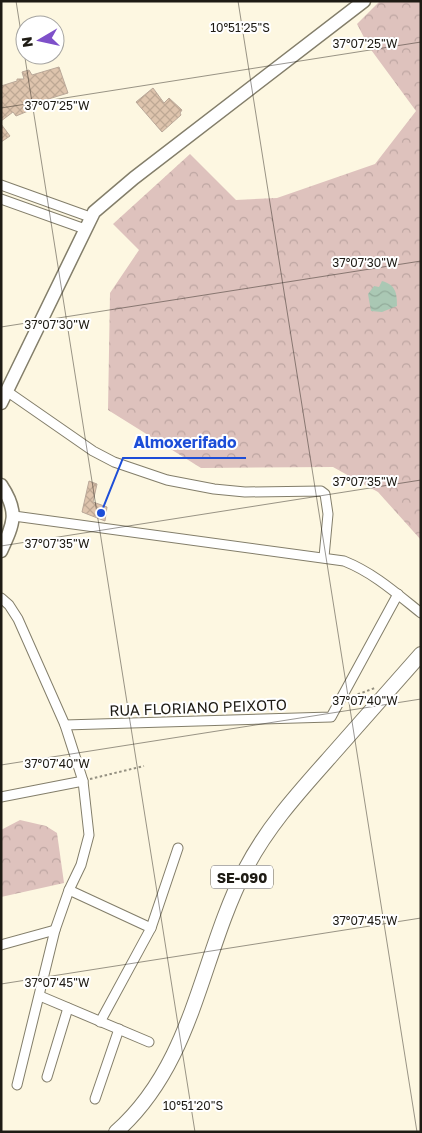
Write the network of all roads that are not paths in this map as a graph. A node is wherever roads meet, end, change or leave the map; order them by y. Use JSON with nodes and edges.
{"nodes":[{"id":1,"x":364,"y":1,"type":"edge"},
{"id":2,"x":1,"y":185,"type":"edge"},
{"id":3,"x":1,"y":199,"type":"edge"},
{"id":4,"x":87,"y":223,"type":"junction"},
{"id":5,"x":8,"y":392,"type":"junction"},
{"id":6,"x":1,"y":403,"type":"edge"},
{"id":7,"x":1,"y":485,"type":"edge"},
{"id":8,"x":14,"y":516,"type":"junction"},
{"id":9,"x":1,"y":551,"type":"edge"},
{"id":10,"x":324,"y":557,"type":"junction"},
{"id":11,"x":398,"y":594,"type":"junction"},
{"id":12,"x":1,"y":598,"type":"edge"},
{"id":13,"x":421,"y":613,"type":"edge"},
{"id":14,"x":421,"y":654,"type":"edge"},
{"id":15,"x":65,"y":725,"type":"junction"},
{"id":16,"x":83,"y":781,"type":"junction"},
{"id":17,"x":1,"y":797,"type":"edge"},
{"id":18,"x":178,"y":848,"type":"dead end"},
{"id":19,"x":69,"y":890,"type":"junction"},
{"id":20,"x":151,"y":928,"type":"junction"},
{"id":21,"x":55,"y":930,"type":"junction"},
{"id":22,"x":1,"y":945,"type":"edge"},
{"id":23,"x":40,"y":996,"type":"junction"},
{"id":24,"x":68,"y":1008,"type":"junction"},
{"id":25,"x":100,"y":1022,"type":"junction"},
{"id":26,"x":119,"y":1029,"type":"junction"},
{"id":27,"x":149,"y":1042,"type":"dead end"},
{"id":28,"x":47,"y":1077,"type":"dead end"},
{"id":29,"x":17,"y":1085,"type":"dead end"},
{"id":30,"x":95,"y":1099,"type":"dead end"},
{"id":31,"x":116,"y":1132,"type":"edge"}],
"edges":[{"from":1,"to":4,"type":"street"},
{"from":2,"to":4,"type":"street"},
{"from":3,"to":4,"type":"street"},
{"from":4,"to":5,"type":"street"},
{"from":5,"to":6,"type":"street"},
{"from":5,"to":10,"type":"street"},
{"from":7,"to":8,"type":"street"},
{"from":8,"to":9,"type":"street"},
{"from":8,"to":10,"type":"street"},
{"from":10,"to":11,"type":"street"},
{"from":11,"to":13,"type":"street"},
{"from":11,"to":15,"type":"street","name":"RUA FLORIANO PEIXOTO"},
{"from":12,"to":15,"type":"street"},
{"from":14,"to":31,"type":"main road","number":"SE-090"},
{"from":15,"to":16,"type":"street"},
{"from":16,"to":17,"type":"street"},
{"from":16,"to":19,"type":"street"},
{"from":18,"to":20,"type":"street"},
{"from":19,"to":20,"type":"street"},
{"from":19,"to":21,"type":"street"},
{"from":20,"to":25,"type":"street"},
{"from":21,"to":22,"type":"street"},
{"from":21,"to":23,"type":"street"},
{"from":23,"to":24,"type":"street"},
{"from":23,"to":29,"type":"street"},
{"from":24,"to":25,"type":"street"},
{"from":24,"to":28,"type":"street"},
{"from":25,"to":26,"type":"street"},
{"from":26,"to":27,"type":"street"},
{"from":26,"to":30,"type":"street"}]}
